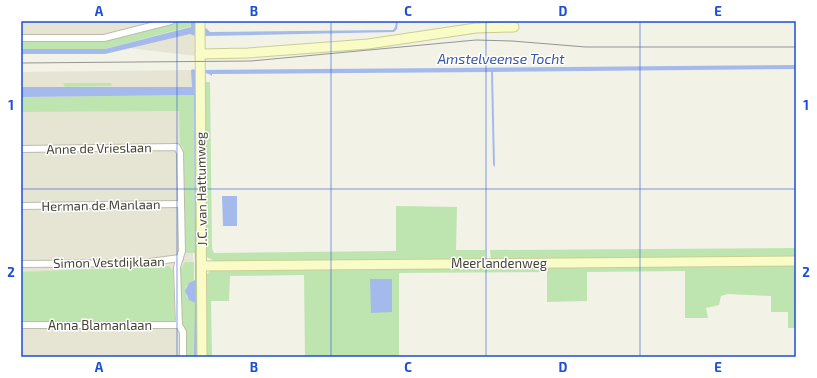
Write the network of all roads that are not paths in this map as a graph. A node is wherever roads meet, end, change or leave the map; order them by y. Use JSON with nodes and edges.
{"nodes":[{"id":1,"x":171,"y":21,"type":"edge"},
{"id":2,"x":200,"y":21,"type":"edge"},
{"id":3,"x":514,"y":27,"type":"dead end"},
{"id":4,"x":21,"y":38,"type":"edge"},
{"id":5,"x":200,"y":54,"type":"junction"},
{"id":6,"x":177,"y":147,"type":"joint"},
{"id":7,"x":21,"y":149,"type":"edge"},
{"id":8,"x":181,"y":204,"type":"junction"},
{"id":9,"x":21,"y":206,"type":"edge"},
{"id":10,"x":180,"y":258,"type":"junction"},
{"id":11,"x":796,"y":261,"type":"edge"},
{"id":12,"x":21,"y":264,"type":"edge"},
{"id":13,"x":202,"y":266,"type":"junction"},
{"id":14,"x":21,"y":325,"type":"edge"},
{"id":15,"x":179,"y":325,"type":"junction"},
{"id":16,"x":183,"y":357,"type":"edge"},
{"id":17,"x":202,"y":357,"type":"edge"}],
"edges":[{"from":1,"to":4,"type":"street"},
{"from":2,"to":5,"type":"street","name":"J.C. van Hattumweg"},
{"from":3,"to":5,"type":"street"},
{"from":5,"to":13,"type":"street","name":"J.C. van Hattumweg"},
{"from":6,"to":7,"type":"street","name":"Anne de Vrieslaan"},
{"from":6,"to":8,"type":"street","name":"Simon Vestdijklaan"},
{"from":8,"to":9,"type":"street","name":"Herman de Manlaan"},
{"from":8,"to":10,"type":"street","name":"Simon Vestdijklaan"},
{"from":10,"to":12,"type":"street","name":"Simon Vestdijklaan"},
{"from":10,"to":15,"type":"street"},
{"from":11,"to":13,"type":"street","name":"Meerlandenweg"},
{"from":13,"to":17,"type":"street","name":"J.C. van Hattumweg"},
{"from":14,"to":15,"type":"street","name":"Anna Blamanlaan"},
{"from":15,"to":16,"type":"street"}]}
